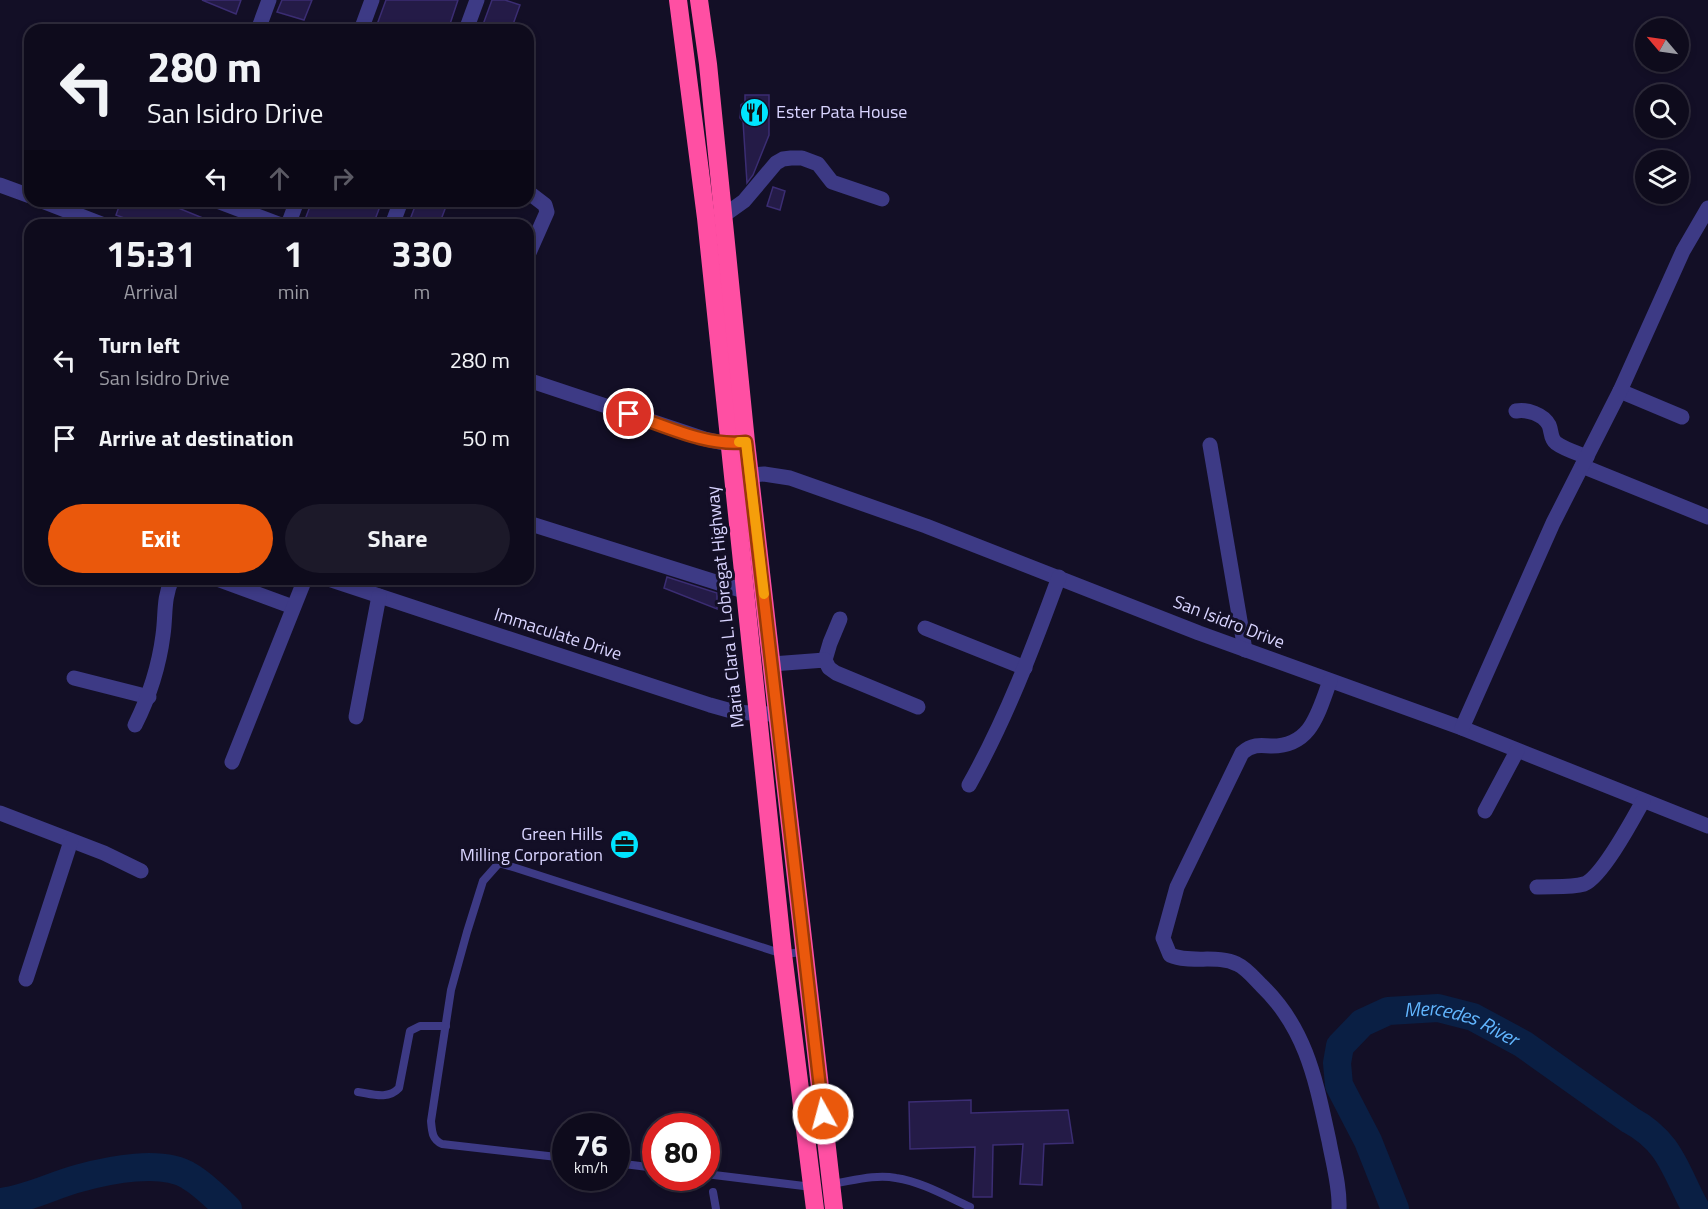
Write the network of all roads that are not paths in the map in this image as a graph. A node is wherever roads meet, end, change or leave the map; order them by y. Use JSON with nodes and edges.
{"nodes":[{"id":1,"x":269,"y":0,"type":"edge"},
{"id":2,"x":372,"y":0,"type":"edge"},
{"id":3,"x":477,"y":0,"type":"edge"},
{"id":4,"x":678,"y":0,"type":"edge"},
{"id":5,"x":699,"y":0,"type":"edge"},
{"id":6,"x":260,"y":24,"type":"edge"},
{"id":7,"x":362,"y":24,"type":"edge"},
{"id":8,"x":468,"y":24,"type":"edge"},
{"id":9,"x":708,"y":64,"type":"junction"},
{"id":10,"x":686,"y":68,"type":"junction"},
{"id":11,"x":0,"y":185,"type":"edge"},
{"id":12,"x":24,"y":194,"type":"edge"},
{"id":13,"x":534,"y":197,"type":"edge"},
{"id":14,"x":882,"y":199,"type":"dead end"},
{"id":15,"x":58,"y":207,"type":"edge"},
{"id":16,"x":233,"y":207,"type":"edge"},
{"id":17,"x":1708,"y":208,"type":"edge"},
{"id":18,"x":723,"y":216,"type":"junction"},
{"id":19,"x":88,"y":219,"type":"edge"},
{"id":20,"x":265,"y":219,"type":"edge"},
{"id":21,"x":534,"y":241,"type":"edge"},
{"id":22,"x":534,"y":382,"type":"edge"},
{"id":23,"x":1620,"y":391,"type":"junction"},
{"id":24,"x":1516,"y":411,"type":"dead end"},
{"id":25,"x":1682,"y":417,"type":"dead end"},
{"id":26,"x":737,"y":443,"type":"junction"},
{"id":27,"x":1210,"y":445,"type":"dead end"},
{"id":28,"x":1584,"y":461,"type":"junction"},
{"id":29,"x":740,"y":476,"type":"junction"},
{"id":30,"x":1708,"y":517,"type":"edge"},
{"id":31,"x":534,"y":525,"type":"edge"},
{"id":32,"x":1059,"y":577,"type":"junction"},
{"id":33,"x":169,"y":585,"type":"edge"},
{"id":34,"x":233,"y":585,"type":"edge"},
{"id":35,"x":302,"y":585,"type":"edge"},
{"id":36,"x":346,"y":585,"type":"edge"},
{"id":37,"x":744,"y":591,"type":"junction"},
{"id":38,"x":379,"y":596,"type":"junction"},
{"id":39,"x":293,"y":607,"type":"junction"},
{"id":40,"x":840,"y":619,"type":"dead end"},
{"id":41,"x":924,"y":628,"type":"dead end"},
{"id":42,"x":1245,"y":650,"type":"junction"},
{"id":43,"x":825,"y":660,"type":"junction"},
{"id":44,"x":772,"y":664,"type":"junction"},
{"id":45,"x":1025,"y":668,"type":"junction"},
{"id":46,"x":74,"y":678,"type":"dead end"},
{"id":47,"x":1330,"y":681,"type":"junction"},
{"id":48,"x":149,"y":697,"type":"junction"},
{"id":49,"x":918,"y":707,"type":"dead end"},
{"id":50,"x":778,"y":713,"type":"junction"},
{"id":51,"x":759,"y":715,"type":"junction"},
{"id":52,"x":356,"y":717,"type":"dead end"},
{"id":53,"x":135,"y":725,"type":"dead end"},
{"id":54,"x":1462,"y":728,"type":"junction"},
{"id":55,"x":1517,"y":751,"type":"junction"},
{"id":56,"x":232,"y":762,"type":"dead end"},
{"id":57,"x":969,"y":785,"type":"dead end"},
{"id":58,"x":787,"y":792,"type":"junction"},
{"id":59,"x":767,"y":794,"type":"junction"},
{"id":60,"x":1644,"y":801,"type":"junction"},
{"id":61,"x":1485,"y":811,"type":"dead end"},
{"id":62,"x":0,"y":813,"type":"edge"},
{"id":63,"x":1708,"y":826,"type":"edge"},
{"id":64,"x":71,"y":841,"type":"junction"},
{"id":65,"x":141,"y":870,"type":"dead end"},
{"id":66,"x":1537,"y":887,"type":"dead end"},
{"id":67,"x":804,"y":952,"type":"junction"},
{"id":68,"x":783,"y":954,"type":"junction"},
{"id":69,"x":26,"y":979,"type":"dead end"},
{"id":70,"x":446,"y":1026,"type":"junction"},
{"id":71,"x":358,"y":1092,"type":"dead end"},
{"id":72,"x":552,"y":1156,"type":"edge"},
{"id":73,"x":720,"y":1176,"type":"edge"},
{"id":74,"x":831,"y":1184,"type":"junction"},
{"id":75,"x":812,"y":1187,"type":"junction"},
{"id":76,"x":713,"y":1192,"type":"dead end"},
{"id":77,"x":970,"y":1207,"type":"dead end"},
{"id":78,"x":716,"y":1209,"type":"edge"},
{"id":79,"x":815,"y":1209,"type":"edge"},
{"id":80,"x":834,"y":1209,"type":"edge"},
{"id":81,"x":1339,"y":1209,"type":"edge"}],
"edges":[{"from":1,"to":6,"type":"street"},
{"from":2,"to":7,"type":"street"},
{"from":3,"to":8,"type":"street"},
{"from":4,"to":10,"type":"highway","name":"Maria Clara L. Lobregat Highway"},
{"from":5,"to":9,"type":"highway","name":"Maria Clara L. Lobregat Highway"},
{"from":9,"to":10,"type":"highway"},
{"from":9,"to":18,"type":"highway","name":"Maria Clara L. Lobregat Highway"},
{"from":10,"to":26,"type":"highway","name":"Maria Clara L. Lobregat Highway"},
{"from":11,"to":12,"type":"street"},
{"from":13,"to":21,"type":"street"},
{"from":14,"to":18,"type":"street"},
{"from":15,"to":19,"type":"street"},
{"from":16,"to":20,"type":"street"},
{"from":17,"to":23,"type":"street"},
{"from":18,"to":26,"type":"highway","name":"Maria Clara L. Lobregat Highway"},
{"from":22,"to":26,"type":"street"},
{"from":23,"to":25,"type":"street"},
{"from":23,"to":28,"type":"street"},
{"from":24,"to":28,"type":"street"},
{"from":26,"to":29,"type":"highway","name":"Maria Clara L. Lobregat Highway"},
{"from":27,"to":42,"type":"street"},
{"from":28,"to":30,"type":"street"},
{"from":28,"to":54,"type":"street"},
{"from":29,"to":32,"type":"street","name":"San Isidro Drive"},
{"from":29,"to":37,"type":"highway","name":"Maria Clara L. Lobregat Highway"},
{"from":29,"to":44,"type":"highway","name":"Maria Clara L. Lobregat Highway"},
{"from":31,"to":37,"type":"street"},
{"from":32,"to":42,"type":"street","name":"San Isidro Drive"},
{"from":32,"to":45,"type":"street"},
{"from":33,"to":48,"type":"street"},
{"from":34,"to":39,"type":"street"},
{"from":35,"to":39,"type":"street"},
{"from":36,"to":38,"type":"street","name":"Immaculate Drive"},
{"from":37,"to":51,"type":"highway","name":"Maria Clara L. Lobregat Highway"},
{"from":38,"to":51,"type":"street","name":"Immaculate Drive"},
{"from":38,"to":52,"type":"street"},
{"from":39,"to":56,"type":"street"},
{"from":40,"to":43,"type":"street"},
{"from":41,"to":45,"type":"street"},
{"from":42,"to":47,"type":"street","name":"San Isidro Drive"},
{"from":43,"to":44,"type":"street"},
{"from":43,"to":49,"type":"street"},
{"from":44,"to":50,"type":"highway","name":"Maria Clara L. Lobregat Highway"},
{"from":45,"to":57,"type":"street"},
{"from":46,"to":48,"type":"street"},
{"from":47,"to":54,"type":"street","name":"San Isidro Drive"},
{"from":47,"to":81,"type":"street"},
{"from":48,"to":53,"type":"street"},
{"from":50,"to":51,"type":"street","name":"Immaculate Drive"},
{"from":50,"to":58,"type":"highway","name":"Maria Clara L. Lobregat Highway"},
{"from":51,"to":59,"type":"highway","name":"Maria Clara L. Lobregat Highway"},
{"from":54,"to":55,"type":"street","name":"San Isidro Drive"},
{"from":55,"to":60,"type":"street","name":"San Isidro Drive"},
{"from":55,"to":61,"type":"street"},
{"from":58,"to":59,"type":"highway"},
{"from":58,"to":67,"type":"highway","name":"Maria Clara L. Lobregat Highway"},
{"from":59,"to":68,"type":"highway","name":"Maria Clara L. Lobregat Highway"},
{"from":60,"to":63,"type":"street","name":"San Isidro Drive"},
{"from":60,"to":66,"type":"street"},
{"from":62,"to":64,"type":"street"},
{"from":64,"to":65,"type":"street"},
{"from":64,"to":69,"type":"street"},
{"from":67,"to":68,"type":"lane"},
{"from":67,"to":74,"type":"highway","name":"Maria Clara L. Lobregat Highway"},
{"from":68,"to":70,"type":"lane"},
{"from":68,"to":75,"type":"highway","name":"Maria Clara L. Lobregat Highway"},
{"from":70,"to":71,"type":"lane"},
{"from":70,"to":72,"type":"lane"},
{"from":73,"to":75,"type":"lane"},
{"from":74,"to":77,"type":"lane"},
{"from":74,"to":80,"type":"highway","name":"Maria Clara L. Lobregat Highway"},
{"from":75,"to":79,"type":"highway","name":"Maria Clara L. Lobregat Highway"},
{"from":76,"to":78,"type":"lane"}]}
